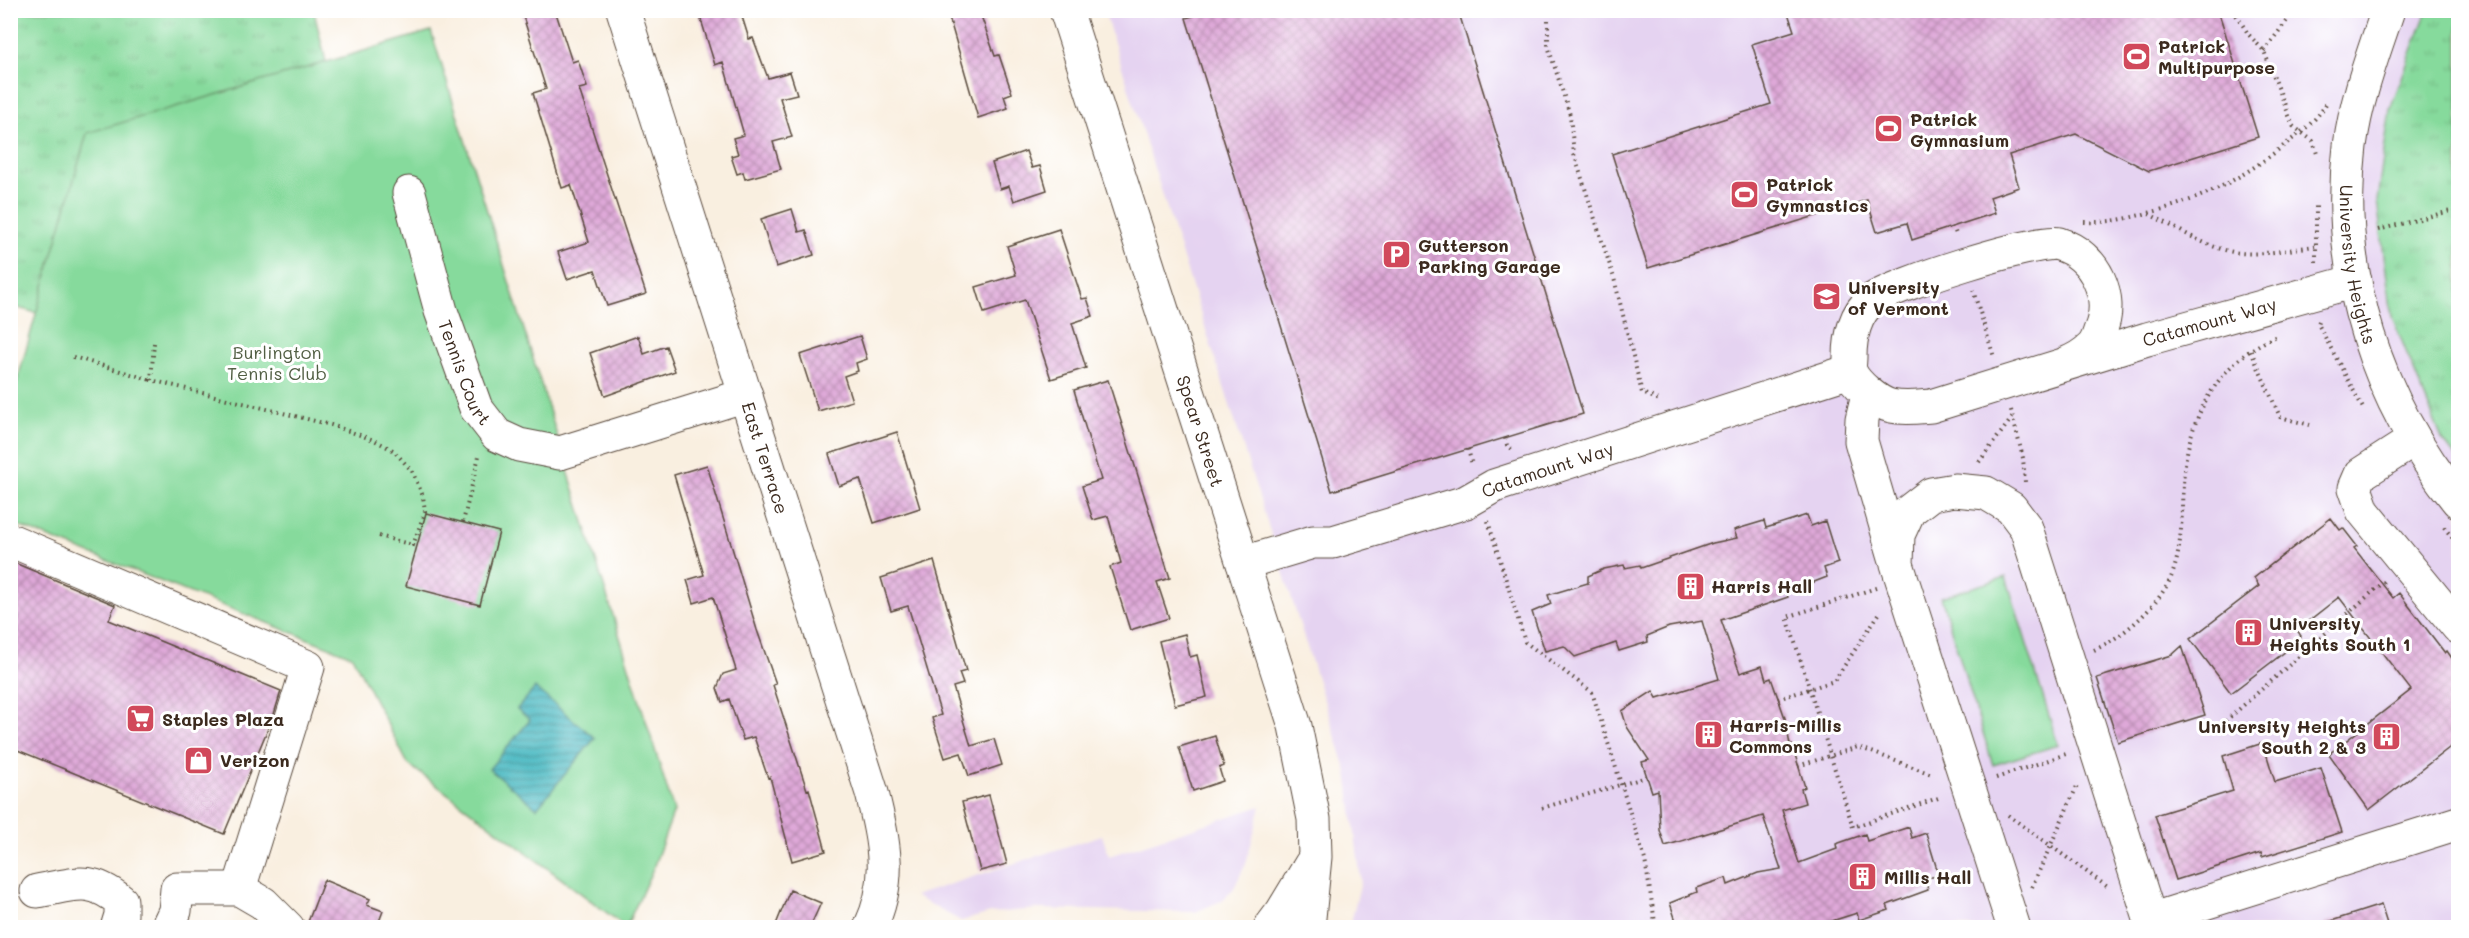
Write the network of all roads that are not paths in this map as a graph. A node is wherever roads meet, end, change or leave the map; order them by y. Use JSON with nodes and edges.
{"nodes":[{"id":1,"x":623,"y":10,"type":"edge"},
{"id":2,"x":1066,"y":10,"type":"edge"},
{"id":3,"x":2388,"y":10,"type":"edge"},
{"id":4,"x":409,"y":193,"type":"dead end"},
{"id":5,"x":2355,"y":281,"type":"junction"},
{"id":6,"x":2065,"y":364,"type":"junction"},
{"id":7,"x":1859,"y":382,"type":"junction"},
{"id":8,"x":746,"y":395,"type":"junction"},
{"id":9,"x":2414,"y":440,"type":"junction"},
{"id":10,"x":2458,"y":501,"type":"edge"},
{"id":11,"x":10,"y":540,"type":"edge"},
{"id":12,"x":1243,"y":562,"type":"junction"},
{"id":13,"x":1887,"y":576,"type":"junction"},
{"id":14,"x":2458,"y":627,"type":"edge"},
{"id":15,"x":2458,"y":823,"type":"edge"},
{"id":16,"x":1315,"y":857,"type":"junction"},
{"id":17,"x":239,"y":889,"type":"junction"},
{"id":18,"x":37,"y":891,"type":"dead end"},
{"id":19,"x":880,"y":921,"type":"edge"},
{"id":20,"x":2013,"y":924,"type":"edge"},
{"id":21,"x":2152,"y":924,"type":"edge"},
{"id":22,"x":117,"y":927,"type":"edge"},
{"id":23,"x":167,"y":927,"type":"edge"},
{"id":24,"x":288,"y":927,"type":"edge"},
{"id":25,"x":1270,"y":927,"type":"edge"},
{"id":26,"x":1308,"y":927,"type":"edge"}],
"edges":[{"from":1,"to":8,"type":"street","name":"East Terrace"},
{"from":2,"to":12,"type":"street","name":"Spear Street"},
{"from":3,"to":5,"type":"street","name":"University Heights"},
{"from":4,"to":8,"type":"street","name":"Tennis Court"},
{"from":5,"to":6,"type":"street","name":"Catamount Way"},
{"from":5,"to":9,"type":"street","name":"University Heights"},
{"from":6,"to":7,"type":"street","name":"Catamount Way"},
{"from":6,"to":7,"type":"street","name":"Catamount Way"},
{"from":7,"to":12,"type":"street","name":"Catamount Way"},
{"from":7,"to":13,"type":"street"},
{"from":8,"to":19,"type":"street","name":"East Terrace"},
{"from":9,"to":10,"type":"street","name":"University Heights"},
{"from":9,"to":14,"type":"street"},
{"from":11,"to":17,"type":"street"},
{"from":12,"to":16,"type":"street","name":"Spear Street"},
{"from":13,"to":20,"type":"street"},
{"from":13,"to":21,"type":"street"},
{"from":15,"to":21,"type":"street"},
{"from":16,"to":25,"type":"street"},
{"from":16,"to":26,"type":"street","name":"Spear Street"},
{"from":17,"to":23,"type":"street"},
{"from":17,"to":24,"type":"street"},
{"from":18,"to":22,"type":"street"}]}
